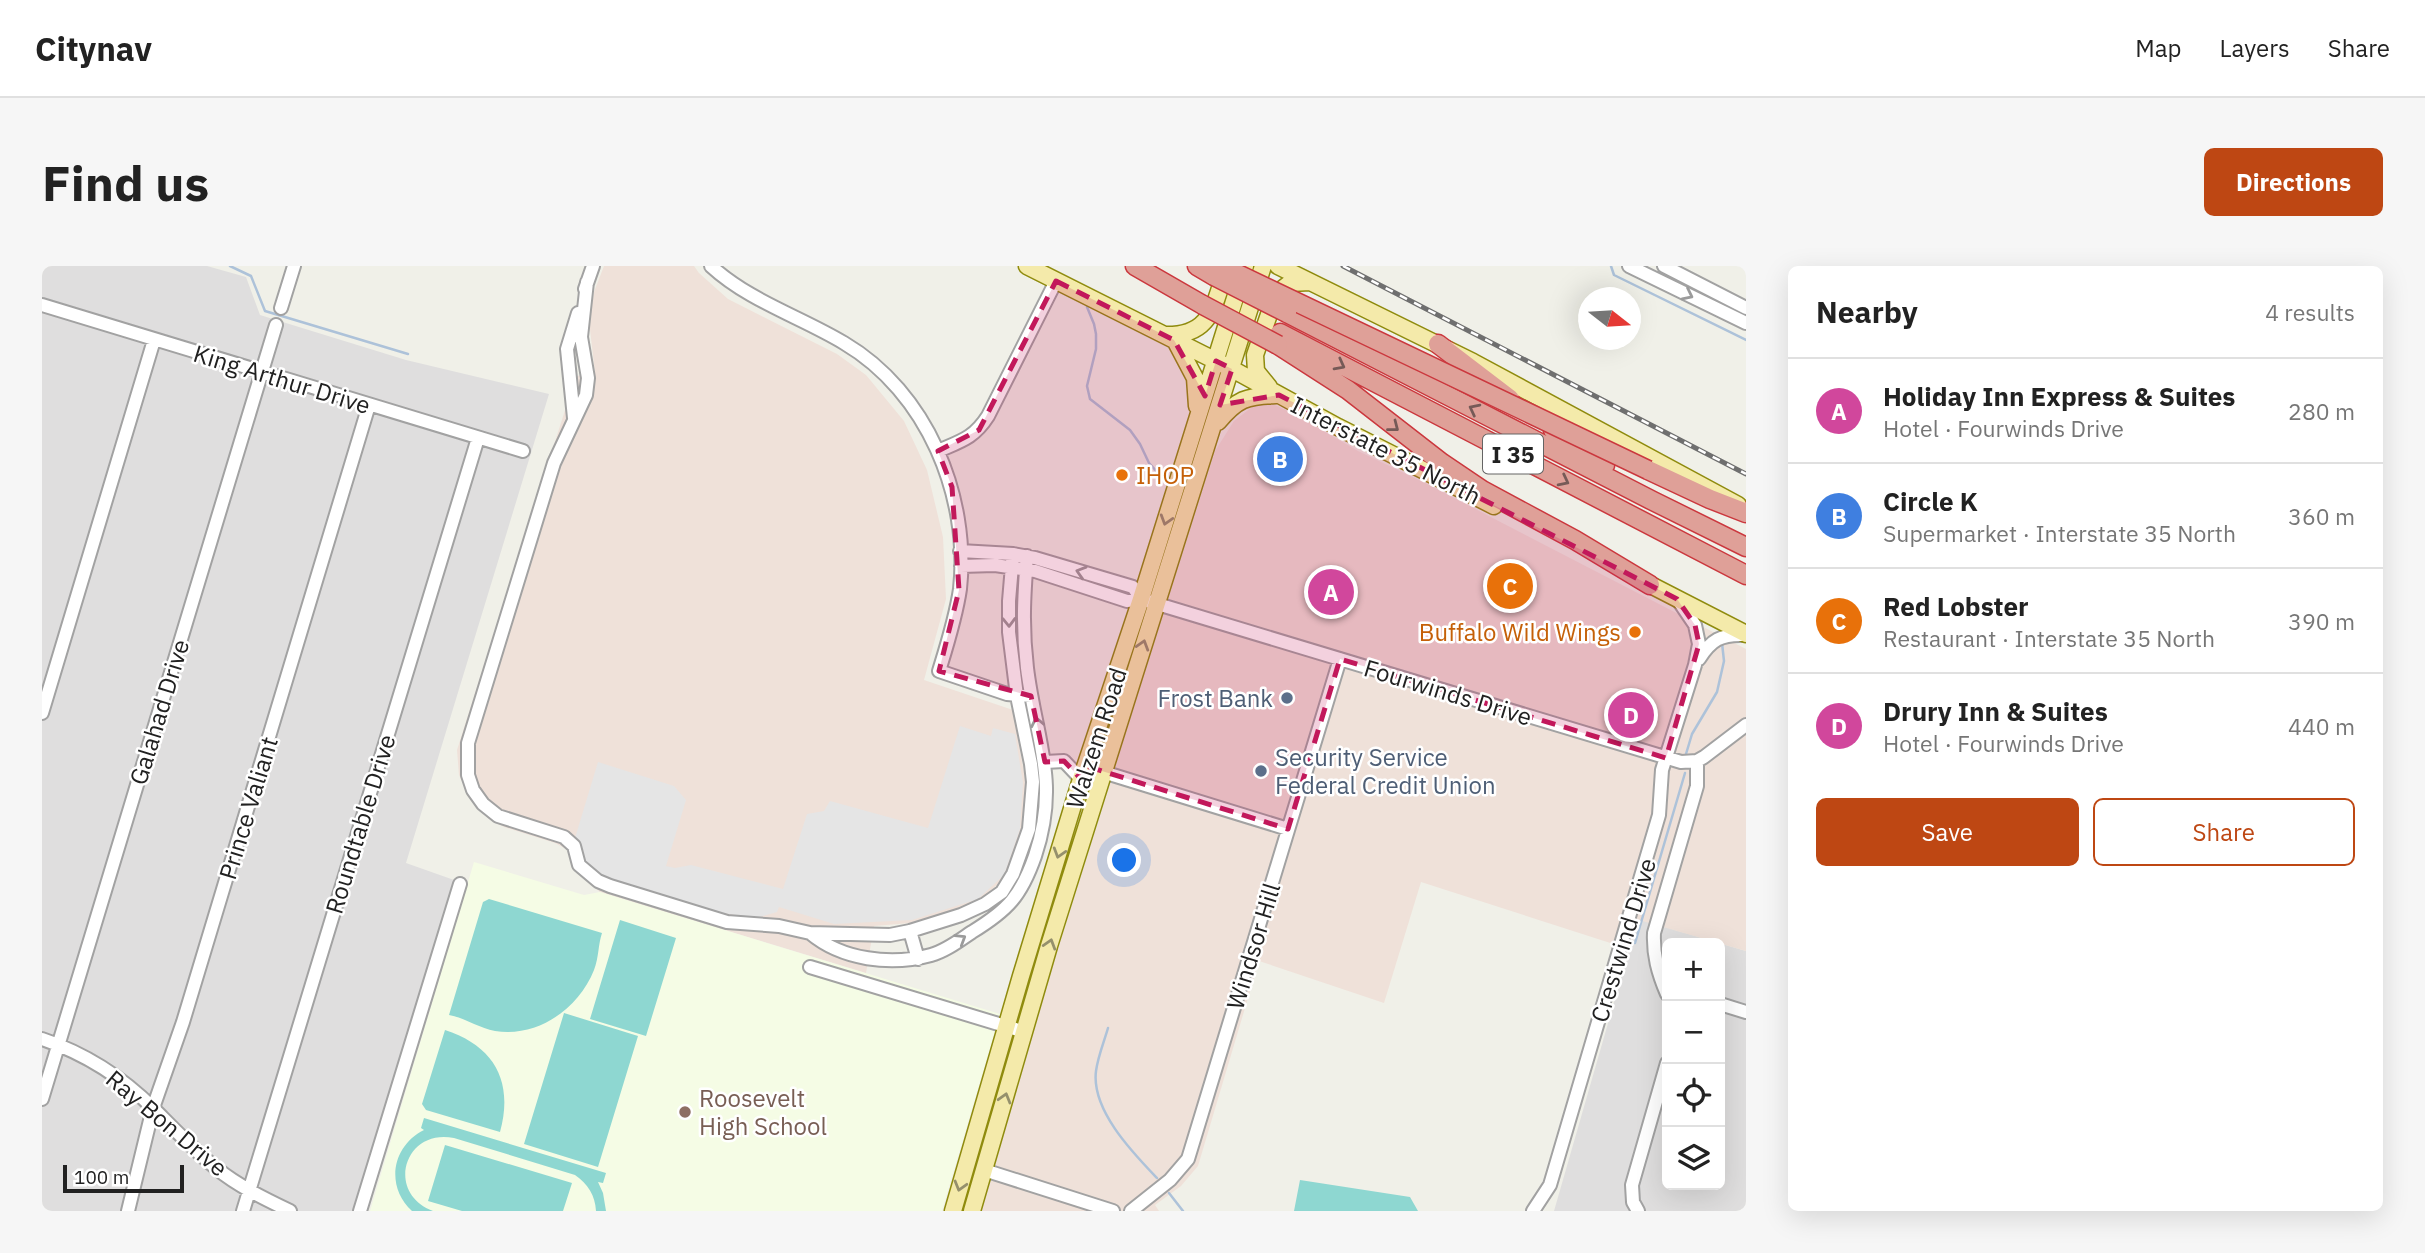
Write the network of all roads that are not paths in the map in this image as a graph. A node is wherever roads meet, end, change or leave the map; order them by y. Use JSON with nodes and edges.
{"nodes":[{"id":1,"x":294,"y":266,"type":"edge"},
{"id":2,"x":593,"y":266,"type":"edge"},
{"id":3,"x":711,"y":266,"type":"edge"},
{"id":4,"x":1027,"y":266,"type":"edge"},
{"id":5,"x":1135,"y":266,"type":"edge"},
{"id":6,"x":1148,"y":266,"type":"edge"},
{"id":7,"x":1197,"y":266,"type":"edge"},
{"id":8,"x":1244,"y":266,"type":"edge"},
{"id":9,"x":1263,"y":266,"type":"edge"},
{"id":10,"x":1278,"y":266,"type":"edge"},
{"id":11,"x":1629,"y":266,"type":"edge"},
{"id":12,"x":1664,"y":266,"type":"edge"},
{"id":13,"x":1221,"y":269,"type":"edge"},
{"id":14,"x":1298,"y":274,"type":"edge"},
{"id":15,"x":1056,"y":281,"type":"junction"},
{"id":16,"x":587,"y":282,"type":"junction"},
{"id":17,"x":1205,"y":300,"type":"junction"},
{"id":18,"x":42,"y":305,"type":"edge"},
{"id":19,"x":281,"y":308,"type":"dead end"},
{"id":20,"x":1746,"y":308,"type":"edge"},
{"id":21,"x":1746,"y":323,"type":"edge"},
{"id":22,"x":276,"y":325,"type":"dead end"},
{"id":23,"x":1168,"y":337,"type":"junction"},
{"id":24,"x":1279,"y":339,"type":"junction"},
{"id":25,"x":154,"y":340,"type":"junction"},
{"id":26,"x":1438,"y":344,"type":"junction"},
{"id":27,"x":1216,"y":361,"type":"junction"},
{"id":28,"x":1232,"y":369,"type":"junction"},
{"id":29,"x":262,"y":372,"type":"junction"},
{"id":30,"x":588,"y":379,"type":"junction"},
{"id":31,"x":570,"y":380,"type":"junction"},
{"id":32,"x":1279,"y":395,"type":"junction"},
{"id":33,"x":369,"y":405,"type":"junction"},
{"id":34,"x":575,"y":418,"type":"junction"},
{"id":35,"x":1196,"y":424,"type":"junction"},
{"id":36,"x":1214,"y":427,"type":"junction"},
{"id":37,"x":478,"y":438,"type":"junction"},
{"id":38,"x":523,"y":451,"type":"dead end"},
{"id":39,"x":938,"y":451,"type":"junction"},
{"id":40,"x":1746,"y":511,"type":"edge"},
{"id":41,"x":1739,"y":543,"type":"edge"},
{"id":42,"x":960,"y":551,"type":"junction"},
{"id":43,"x":1027,"y":556,"type":"junction"},
{"id":44,"x":1013,"y":561,"type":"junction"},
{"id":45,"x":961,"y":566,"type":"junction"},
{"id":46,"x":1026,"y":570,"type":"junction"},
{"id":47,"x":1746,"y":575,"type":"edge"},
{"id":48,"x":1650,"y":585,"type":"junction"},
{"id":49,"x":1677,"y":599,"type":"junction"},
{"id":50,"x":1149,"y":602,"type":"junction"},
{"id":51,"x":1746,"y":634,"type":"edge"},
{"id":52,"x":1340,"y":659,"type":"junction"},
{"id":53,"x":1695,"y":665,"type":"junction"},
{"id":54,"x":1017,"y":696,"type":"junction"},
{"id":55,"x":1031,"y":696,"type":"junction"},
{"id":56,"x":1106,"y":704,"type":"junction"},
{"id":57,"x":42,"y":713,"type":"edge"},
{"id":58,"x":1746,"y":725,"type":"edge"},
{"id":59,"x":1666,"y":758,"type":"junction"},
{"id":60,"x":1697,"y":761,"type":"junction"},
{"id":61,"x":1045,"y":762,"type":"junction"},
{"id":62,"x":1103,"y":772,"type":"junction"},
{"id":63,"x":1081,"y":779,"type":"junction"},
{"id":64,"x":1288,"y":829,"type":"junction"},
{"id":65,"x":460,"y":884,"type":"dead end"},
{"id":66,"x":910,"y":931,"type":"junction"},
{"id":67,"x":810,"y":933,"type":"junction"},
{"id":68,"x":860,"y":936,"type":"junction"},
{"id":69,"x":859,"y":957,"type":"junction"},
{"id":70,"x":918,"y":959,"type":"junction"},
{"id":71,"x":810,"y":967,"type":"dead end"},
{"id":72,"x":1662,"y":981,"type":"edge"},
{"id":73,"x":1725,"y":1006,"type":"edge"},
{"id":74,"x":1746,"y":1012,"type":"edge"},
{"id":75,"x":1005,"y":1026,"type":"junction"},
{"id":76,"x":1025,"y":1032,"type":"junction"},
{"id":77,"x":42,"y":1039,"type":"edge"},
{"id":78,"x":59,"y":1045,"type":"junction"},
{"id":79,"x":1667,"y":1064,"type":"edge"},
{"id":80,"x":42,"y":1099,"type":"edge"},
{"id":81,"x":985,"y":1101,"type":"junction"},
{"id":82,"x":153,"y":1108,"type":"junction"},
{"id":83,"x":984,"y":1171,"type":"junction"},
{"id":84,"x":249,"y":1189,"type":"junction"},
{"id":85,"x":128,"y":1211,"type":"edge"},
{"id":86,"x":243,"y":1211,"type":"edge"},
{"id":87,"x":290,"y":1211,"type":"edge"},
{"id":88,"x":360,"y":1211,"type":"edge"},
{"id":89,"x":953,"y":1211,"type":"edge"},
{"id":90,"x":972,"y":1211,"type":"edge"},
{"id":91,"x":1112,"y":1211,"type":"edge"},
{"id":92,"x":1130,"y":1211,"type":"edge"},
{"id":93,"x":1533,"y":1211,"type":"edge"},
{"id":94,"x":1638,"y":1211,"type":"edge"}],
"edges":[{"from":1,"to":19,"type":"street"},
{"from":2,"to":16,"type":"street"},
{"from":3,"to":39,"type":"street"},
{"from":4,"to":15,"type":"main road","name":"Interstate 35 North"},
{"from":5,"to":17,"type":"highway"},
{"from":6,"to":17,"type":"highway","number":"I 35"},
{"from":7,"to":13,"type":"highway","number":"I 35"},
{"from":8,"to":27,"type":"main road","name":"Walzem Road"},
{"from":9,"to":28,"type":"main road","name":"Walzem Road"},
{"from":10,"to":14,"type":"main road"},
{"from":11,"to":21,"type":"street","one_way":true},
{"from":12,"to":20,"type":"street"},
{"from":13,"to":23,"type":"main road"},
{"from":13,"to":40,"type":"highway","bridge":true},
{"from":41,"to":13,"type":"highway","number":"I 35","one_way":true,"bridge":true},
{"from":14,"to":26,"type":"main road"},
{"from":14,"to":32,"type":"main road"},
{"from":15,"to":23,"type":"main road","name":"Interstate 35 North"},
{"from":15,"to":39,"type":"street"},
{"from":16,"to":30,"type":"street"},
{"from":16,"to":31,"type":"street"},
{"from":17,"to":24,"type":"highway","number":"I 35"},
{"from":18,"to":25,"type":"street","name":"King Arthur Drive"},
{"from":22,"to":29,"type":"street","name":"Galahad Drive"},
{"from":23,"to":27,"type":"main road","name":"Interstate 35 North"},
{"from":23,"to":35,"type":"main road"},
{"from":24,"to":47,"type":"highway","number":"I 35","one_way":true},
{"from":24,"to":48,"type":"highway","one_way":true},
{"from":25,"to":29,"type":"street","name":"King Arthur Drive"},
{"from":25,"to":57,"type":"street"},
{"from":26,"to":40,"type":"main road"},
{"from":26,"to":41,"type":"highway"},
{"from":27,"to":28,"type":"main road","name":"Interstate 35 North"},
{"from":27,"to":35,"type":"main road","name":"Walzem Road"},
{"from":28,"to":32,"type":"main road","name":"Interstate 35 North"},
{"from":28,"to":36,"type":"main road","name":"Walzem Road"},
{"from":29,"to":33,"type":"street","name":"King Arthur Drive"},
{"from":29,"to":78,"type":"street","name":"Galahad Drive"},
{"from":30,"to":31,"type":"street"},
{"from":30,"to":34,"type":"street"},
{"from":31,"to":34,"type":"street"},
{"from":32,"to":36,"type":"main road"},
{"from":32,"to":48,"type":"main road","name":"Interstate 35 North"},
{"from":33,"to":37,"type":"street","name":"King Arthur Drive"},
{"from":33,"to":82,"type":"street","name":"Prince Valiant"},
{"from":34,"to":67,"type":"street"},
{"from":35,"to":50,"type":"main road","name":"Walzem Road","one_way":true},
{"from":36,"to":50,"type":"main road","name":"Walzem Road"},
{"from":37,"to":38,"type":"street","name":"King Arthur Drive"},
{"from":37,"to":84,"type":"street","name":"Roundtable Drive"},
{"from":39,"to":42,"type":"street"},
{"from":42,"to":44,"type":"street"},
{"from":42,"to":45,"type":"street"},
{"from":43,"to":44,"type":"street"},
{"from":43,"to":46,"type":"street"},
{"from":50,"to":43,"type":"street","one_way":true},
{"from":44,"to":45,"type":"street"},
{"from":44,"to":46,"type":"street"},
{"from":44,"to":54,"type":"street","one_way":true},
{"from":45,"to":54,"type":"street"},
{"from":46,"to":50,"type":"street"},
{"from":46,"to":55,"type":"street"},
{"from":48,"to":49,"type":"main road","name":"Interstate 35 North"},
{"from":49,"to":51,"type":"main road","name":"Interstate 35 North"},
{"from":49,"to":53,"type":"street","name":"Crestwind Drive"},
{"from":50,"to":52,"type":"street","name":"Fourwinds Drive"},
{"from":50,"to":56,"type":"main road","name":"Walzem Road"},
{"from":62,"to":50,"type":"main road","name":"Walzem Road","one_way":true},
{"from":51,"to":53,"type":"street","name":"Crestwind Drive"},
{"from":52,"to":59,"type":"street","name":"Fourwinds Drive"},
{"from":52,"to":64,"type":"street","name":"Windsor Hill"},
{"from":53,"to":59,"type":"street","name":"Crestwind Drive"},
{"from":54,"to":55,"type":"street"},
{"from":54,"to":66,"type":"street"},
{"from":61,"to":55,"type":"street","one_way":true},
{"from":56,"to":62,"type":"main road"},
{"from":56,"to":63,"type":"main road","name":"Walzem Road"},
{"from":58,"to":60,"type":"street"},
{"from":59,"to":60,"type":"street","name":"Fourwinds Drive"},
{"from":59,"to":93,"type":"street","name":"Crestwind Drive"},
{"from":60,"to":72,"type":"street"},
{"from":61,"to":63,"type":"street"},
{"from":70,"to":61,"type":"street","one_way":true},
{"from":62,"to":64,"type":"street"},
{"from":76,"to":62,"type":"main road","name":"Walzem Road","one_way":true},
{"from":63,"to":75,"type":"main road","name":"Walzem Road","one_way":true},
{"from":64,"to":92,"type":"street","name":"Windsor Hill"},
{"from":65,"to":88,"type":"street"},
{"from":66,"to":68,"type":"street"},
{"from":66,"to":70,"type":"street"},
{"from":67,"to":68,"type":"street"},
{"from":67,"to":69,"type":"street"},
{"from":68,"to":69,"type":"street"},
{"from":69,"to":70,"type":"street"},
{"from":71,"to":75,"type":"street"},
{"from":73,"to":74,"type":"street"},
{"from":75,"to":76,"type":"street"},
{"from":75,"to":81,"type":"main road","name":"Walzem Road"},
{"from":83,"to":76,"type":"main road","name":"Walzem Road","one_way":true},
{"from":77,"to":78,"type":"street","name":"Ray Bon Drive"},
{"from":78,"to":80,"type":"street","name":"Galahad Drive"},
{"from":78,"to":82,"type":"street","name":"Ray Bon Drive"},
{"from":79,"to":94,"type":"street"},
{"from":81,"to":83,"type":"main road"},
{"from":81,"to":89,"type":"main road","name":"Walzem Road","one_way":true},
{"from":82,"to":84,"type":"street","name":"Ray Bon Drive"},
{"from":82,"to":85,"type":"street","name":"Prince Valiant"},
{"from":83,"to":90,"type":"main road","name":"Walzem Road"},
{"from":83,"to":91,"type":"street"},
{"from":84,"to":86,"type":"street","name":"Roundtable Drive"},
{"from":84,"to":87,"type":"street","name":"Ray Bon Drive"}]}
